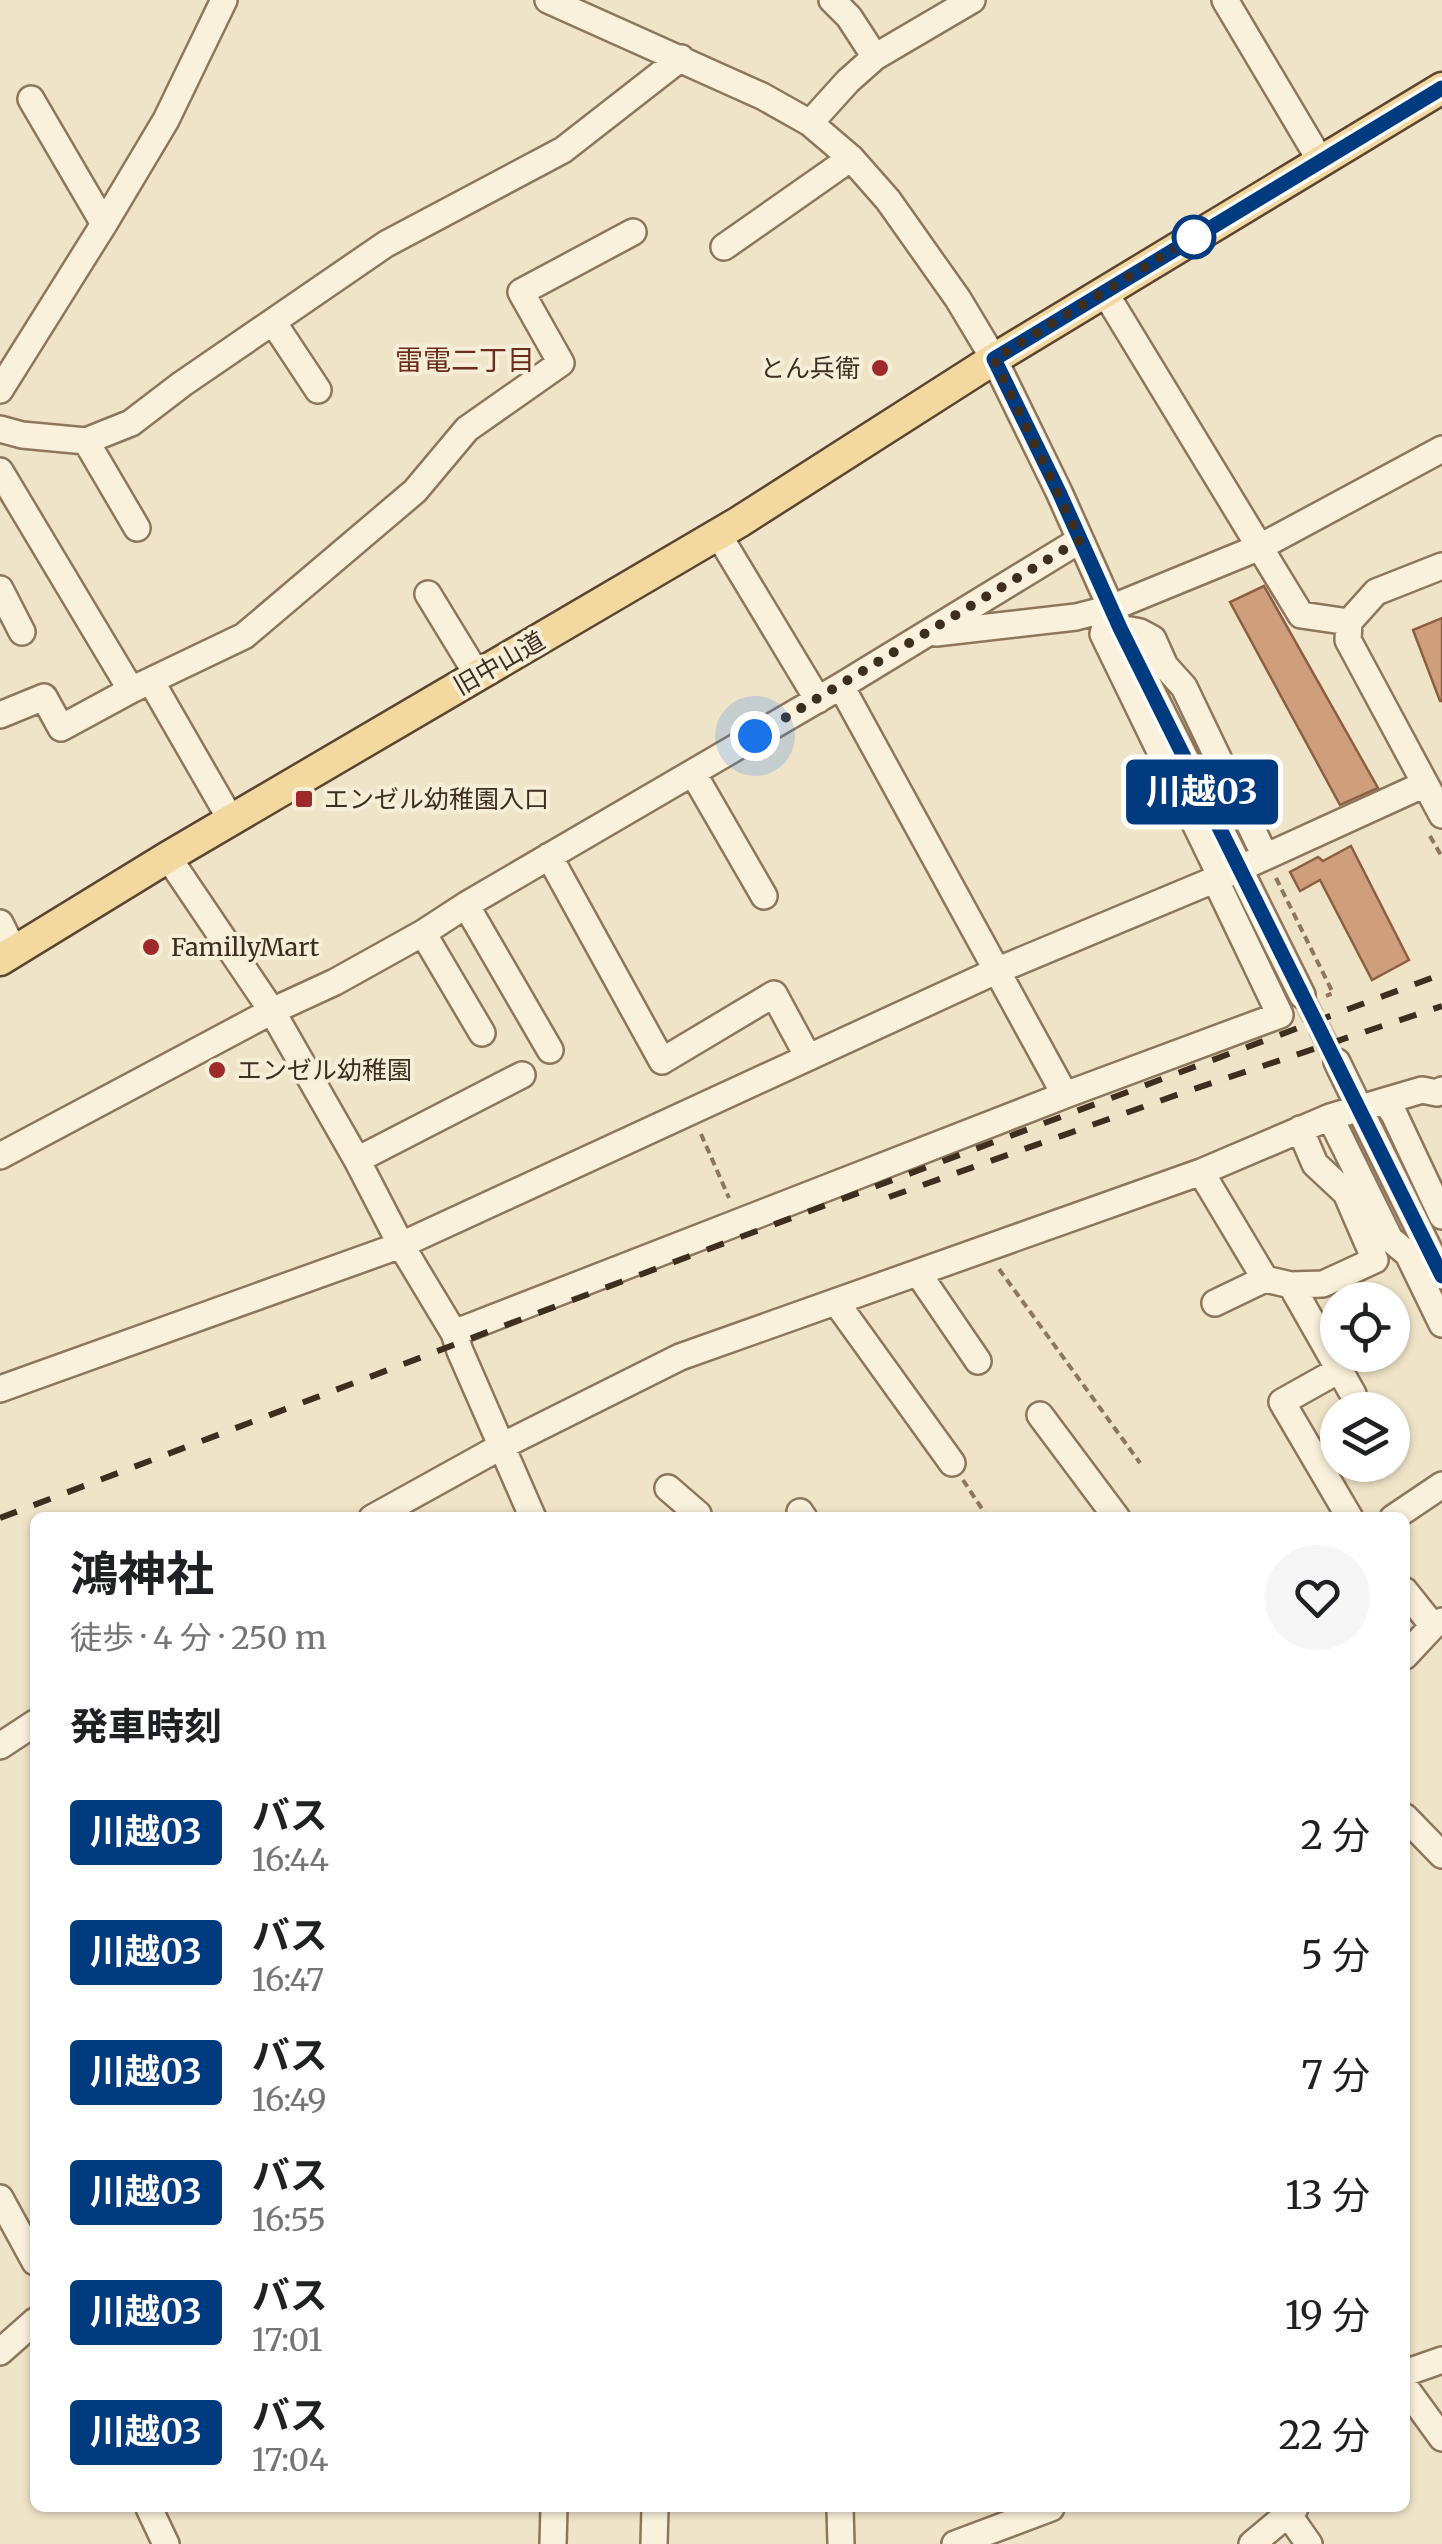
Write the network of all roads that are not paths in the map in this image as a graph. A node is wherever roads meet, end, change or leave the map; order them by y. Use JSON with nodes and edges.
{"nodes":[{"id":1,"x":224,"y":0,"type":"edge"},
{"id":2,"x":548,"y":0,"type":"edge"},
{"id":3,"x":832,"y":0,"type":"edge"},
{"id":4,"x":972,"y":0,"type":"edge"},
{"id":5,"x":1225,"y":0,"type":"edge"},
{"id":6,"x":875,"y":57,"type":"junction"},
{"id":7,"x":681,"y":58,"type":"junction"},
{"id":8,"x":1442,"y":90,"type":"edge"},
{"id":9,"x":30,"y":98,"type":"dead end"},
{"id":10,"x":810,"y":123,"type":"junction"},
{"id":11,"x":851,"y":158,"type":"junction"},
{"id":12,"x":1320,"y":160,"type":"junction"},
{"id":13,"x":104,"y":224,"type":"junction"},
{"id":14,"x":633,"y":232,"type":"dead end"},
{"id":15,"x":724,"y":247,"type":"dead end"},
{"id":16,"x":1104,"y":291,"type":"junction"},
{"id":17,"x":273,"y":322,"type":"junction"},
{"id":18,"x":994,"y":359,"type":"junction"},
{"id":19,"x":0,"y":390,"type":"edge"},
{"id":20,"x":318,"y":390,"type":"dead end"},
{"id":21,"x":0,"y":429,"type":"edge"},
{"id":22,"x":86,"y":440,"type":"junction"},
{"id":23,"x":1442,"y":448,"type":"edge"},
{"id":24,"x":0,"y":471,"type":"edge"},
{"id":25,"x":137,"y":528,"type":"dead end"},
{"id":26,"x":718,"y":534,"type":"junction"},
{"id":27,"x":1080,"y":540,"type":"junction"},
{"id":28,"x":1260,"y":547,"type":"junction"},
{"id":29,"x":1442,"y":566,"type":"edge"},
{"id":30,"x":0,"y":588,"type":"edge"},
{"id":31,"x":428,"y":594,"type":"dead end"},
{"id":32,"x":1115,"y":618,"type":"junction"},
{"id":33,"x":1349,"y":622,"type":"junction"},
{"id":34,"x":22,"y":632,"type":"dead end"},
{"id":35,"x":927,"y":634,"type":"junction"},
{"id":36,"x":478,"y":676,"type":"junction"},
{"id":37,"x":141,"y":686,"type":"junction"},
{"id":38,"x":841,"y":686,"type":"junction"},
{"id":39,"x":818,"y":700,"type":"junction"},
{"id":40,"x":0,"y":716,"type":"edge"},
{"id":41,"x":692,"y":772,"type":"junction"},
{"id":42,"x":1425,"y":784,"type":"junction"},
{"id":43,"x":1442,"y":815,"type":"edge"},
{"id":44,"x":231,"y":820,"type":"junction"},
{"id":45,"x":550,"y":856,"type":"junction"},
{"id":46,"x":1265,"y":856,"type":"junction"},
{"id":47,"x":168,"y":857,"type":"junction"},
{"id":48,"x":1228,"y":873,"type":"junction"},
{"id":49,"x":764,"y":896,"type":"dead end"},
{"id":50,"x":466,"y":905,"type":"junction"},
{"id":51,"x":0,"y":922,"type":"edge"},
{"id":52,"x":423,"y":934,"type":"junction"},
{"id":53,"x":7,"y":956,"type":"edge"},
{"id":54,"x":996,"y":971,"type":"junction"},
{"id":55,"x":1302,"y":994,"type":"tunnel mouth"},
{"id":56,"x":272,"y":1011,"type":"junction"},
{"id":57,"x":482,"y":1034,"type":"dead end"},
{"id":58,"x":550,"y":1050,"type":"dead end"},
{"id":59,"x":808,"y":1057,"type":"junction"},
{"id":60,"x":1337,"y":1062,"type":"tunnel mouth"},
{"id":61,"x":522,"y":1075,"type":"dead end"},
{"id":62,"x":1065,"y":1095,"type":"junction"},
{"id":63,"x":1440,"y":1095,"type":"edge"},
{"id":64,"x":1368,"y":1106,"type":"junction"},
{"id":65,"x":1330,"y":1117,"type":"junction"},
{"id":66,"x":1300,"y":1130,"type":"junction"},
{"id":67,"x":0,"y":1156,"type":"edge"},
{"id":68,"x":358,"y":1160,"type":"junction"},
{"id":69,"x":1202,"y":1172,"type":"junction"},
{"id":70,"x":1442,"y":1216,"type":"edge"},
{"id":71,"x":402,"y":1245,"type":"junction"},
{"id":72,"x":918,"y":1273,"type":"junction"},
{"id":73,"x":1442,"y":1276,"type":"edge"},
{"id":74,"x":1264,"y":1279,"type":"junction"},
{"id":75,"x":1291,"y":1285,"type":"junction"},
{"id":76,"x":836,"y":1302,"type":"junction"},
{"id":77,"x":1215,"y":1303,"type":"dead end"},
{"id":78,"x":1442,"y":1324,"type":"edge"},
{"id":79,"x":454,"y":1333,"type":"junction"},
{"id":80,"x":1320,"y":1336,"type":"edge"},
{"id":81,"x":978,"y":1362,"type":"dead end"},
{"id":82,"x":1335,"y":1372,"type":"edge"},
{"id":83,"x":0,"y":1390,"type":"edge"},
{"id":84,"x":1040,"y":1415,"type":"dead end"},
{"id":85,"x":502,"y":1446,"type":"junction"},
{"id":86,"x":952,"y":1464,"type":"road end"},
{"id":87,"x":1442,"y":1485,"type":"edge"},
{"id":88,"x":668,"y":1488,"type":"dead end"},
{"id":89,"x":383,"y":1512,"type":"edge"},
{"id":90,"x":530,"y":1512,"type":"edge"},
{"id":91,"x":696,"y":1512,"type":"edge"},
{"id":92,"x":1108,"y":1512,"type":"edge"},
{"id":93,"x":1346,"y":1512,"type":"edge"},
{"id":94,"x":1402,"y":1512,"type":"edge"},
{"id":95,"x":1410,"y":1596,"type":"edge"},
{"id":96,"x":1437,"y":1623,"type":"edge"},
{"id":97,"x":1410,"y":1651,"type":"edge"},
{"id":98,"x":30,"y":1726,"type":"edge"},
{"id":99,"x":0,"y":1746,"type":"edge"},
{"id":100,"x":1410,"y":1821,"type":"edge"},
{"id":101,"x":1442,"y":1855,"type":"edge"},
{"id":102,"x":0,"y":2198,"type":"edge"},
{"id":103,"x":30,"y":2253,"type":"edge"},
{"id":104,"x":30,"y":2324,"type":"edge"},
{"id":105,"x":2,"y":2342,"type":"edge"},
{"id":106,"x":1442,"y":2360,"type":"edge"},
{"id":107,"x":1410,"y":2371,"type":"edge"},
{"id":108,"x":1410,"y":2394,"type":"edge"},
{"id":109,"x":1442,"y":2438,"type":"edge"},
{"id":110,"x":152,"y":2512,"type":"edge"},
{"id":111,"x":554,"y":2512,"type":"edge"},
{"id":112,"x":655,"y":2512,"type":"edge"},
{"id":113,"x":840,"y":2512,"type":"edge"},
{"id":114,"x":1040,"y":2512,"type":"edge"},
{"id":115,"x":1283,"y":2512,"type":"edge"},
{"id":116,"x":166,"y":2544,"type":"edge"},
{"id":117,"x":553,"y":2544,"type":"edge"},
{"id":118,"x":654,"y":2544,"type":"edge"},
{"id":119,"x":841,"y":2544,"type":"edge"},
{"id":120,"x":954,"y":2544,"type":"edge"},
{"id":121,"x":1252,"y":2544,"type":"edge"},
{"id":122,"x":1309,"y":2544,"type":"edge"}],
"edges":[{"from":1,"to":13,"type":"street"},
{"from":2,"to":7,"type":"street"},
{"from":3,"to":6,"type":"street"},
{"from":4,"to":6,"type":"street"},
{"from":5,"to":12,"type":"street"},
{"from":6,"to":10,"type":"street"},
{"from":7,"to":10,"type":"street"},
{"from":7,"to":17,"type":"street"},
{"from":8,"to":12,"type":"main road","name":"旧中山道"},
{"from":9,"to":13,"type":"street"},
{"from":10,"to":11,"type":"street"},
{"from":11,"to":15,"type":"street"},
{"from":11,"to":18,"type":"street"},
{"from":12,"to":16,"type":"main road","name":"旧中山道"},
{"from":13,"to":19,"type":"street"},
{"from":14,"to":37,"type":"street"},
{"from":16,"to":18,"type":"main road","name":"旧中山道"},
{"from":16,"to":28,"type":"street"},
{"from":17,"to":20,"type":"street"},
{"from":17,"to":22,"type":"street"},
{"from":18,"to":26,"type":"main road","name":"旧中山道"},
{"from":18,"to":27,"type":"street"},
{"from":21,"to":22,"type":"street"},
{"from":22,"to":25,"type":"street"},
{"from":23,"to":28,"type":"street"},
{"from":24,"to":37,"type":"street"},
{"from":26,"to":36,"type":"main road","name":"旧中山道"},
{"from":26,"to":39,"type":"street"},
{"from":27,"to":32,"type":"street"},
{"from":27,"to":35,"type":"street"},
{"from":28,"to":32,"type":"street"},
{"from":28,"to":33,"type":"street"},
{"from":29,"to":33,"type":"street"},
{"from":30,"to":34,"type":"street"},
{"from":31,"to":36,"type":"street"},
{"from":32,"to":35,"type":"street"},
{"from":32,"to":46,"type":"street"},
{"from":32,"to":48,"type":"street"},
{"from":33,"to":42,"type":"street"},
{"from":35,"to":38,"type":"street"},
{"from":36,"to":44,"type":"main road","name":"旧中山道"},
{"from":37,"to":40,"type":"street"},
{"from":37,"to":44,"type":"street"},
{"from":38,"to":39,"type":"street"},
{"from":38,"to":54,"type":"street"},
{"from":39,"to":41,"type":"street"},
{"from":41,"to":45,"type":"street"},
{"from":41,"to":49,"type":"street"},
{"from":42,"to":43,"type":"street"},
{"from":42,"to":46,"type":"street"},
{"from":44,"to":47,"type":"main road","name":"旧中山道"},
{"from":45,"to":50,"type":"street"},
{"from":45,"to":59,"type":"street"},
{"from":46,"to":48,"type":"street"},
{"from":47,"to":53,"type":"main road","name":"旧中山道"},
{"from":47,"to":56,"type":"street"},
{"from":48,"to":54,"type":"street"},
{"from":48,"to":55,"type":"street"},
{"from":48,"to":62,"type":"street"},
{"from":50,"to":52,"type":"street"},
{"from":50,"to":58,"type":"street"},
{"from":51,"to":53,"type":"street"},
{"from":52,"to":56,"type":"street"},
{"from":52,"to":57,"type":"street"},
{"from":54,"to":59,"type":"street"},
{"from":54,"to":62,"type":"street"},
{"from":56,"to":67,"type":"street"},
{"from":56,"to":68,"type":"street"},
{"from":59,"to":71,"type":"street"},
{"from":60,"to":64,"type":"street"},
{"from":61,"to":68,"type":"street"},
{"from":62,"to":79,"type":"street"},
{"from":63,"to":64,"type":"street"},
{"from":64,"to":65,"type":"street"},
{"from":64,"to":70,"type":"street"},
{"from":64,"to":73,"type":"street"},
{"from":65,"to":66,"type":"street"},
{"from":65,"to":78,"type":"street"},
{"from":66,"to":69,"type":"street"},
{"from":66,"to":75,"type":"street"},
{"from":68,"to":71,"type":"street"},
{"from":69,"to":72,"type":"street"},
{"from":69,"to":74,"type":"street"},
{"from":71,"to":79,"type":"street"},
{"from":71,"to":83,"type":"street"},
{"from":72,"to":76,"type":"street"},
{"from":72,"to":81,"type":"street"},
{"from":74,"to":75,"type":"street"},
{"from":74,"to":77,"type":"street"},
{"from":75,"to":80,"type":"street"},
{"from":76,"to":85,"type":"street"},
{"from":76,"to":86,"type":"street"},
{"from":79,"to":85,"type":"street"},
{"from":82,"to":93,"type":"street"},
{"from":84,"to":92,"type":"street"},
{"from":85,"to":89,"type":"street"},
{"from":85,"to":90,"type":"street"},
{"from":87,"to":94,"type":"street"},
{"from":88,"to":91,"type":"street"},
{"from":95,"to":96,"type":"street"},
{"from":96,"to":97,"type":"street"},
{"from":98,"to":99,"type":"street"},
{"from":100,"to":101,"type":"street"},
{"from":102,"to":103,"type":"street"},
{"from":104,"to":105,"type":"street"},
{"from":106,"to":107,"type":"street"},
{"from":108,"to":109,"type":"street"},
{"from":110,"to":116,"type":"street"},
{"from":111,"to":117,"type":"street"},
{"from":112,"to":118,"type":"street"},
{"from":113,"to":119,"type":"street"},
{"from":114,"to":120,"type":"street"},
{"from":115,"to":121,"type":"street"},
{"from":115,"to":122,"type":"street"}]}
